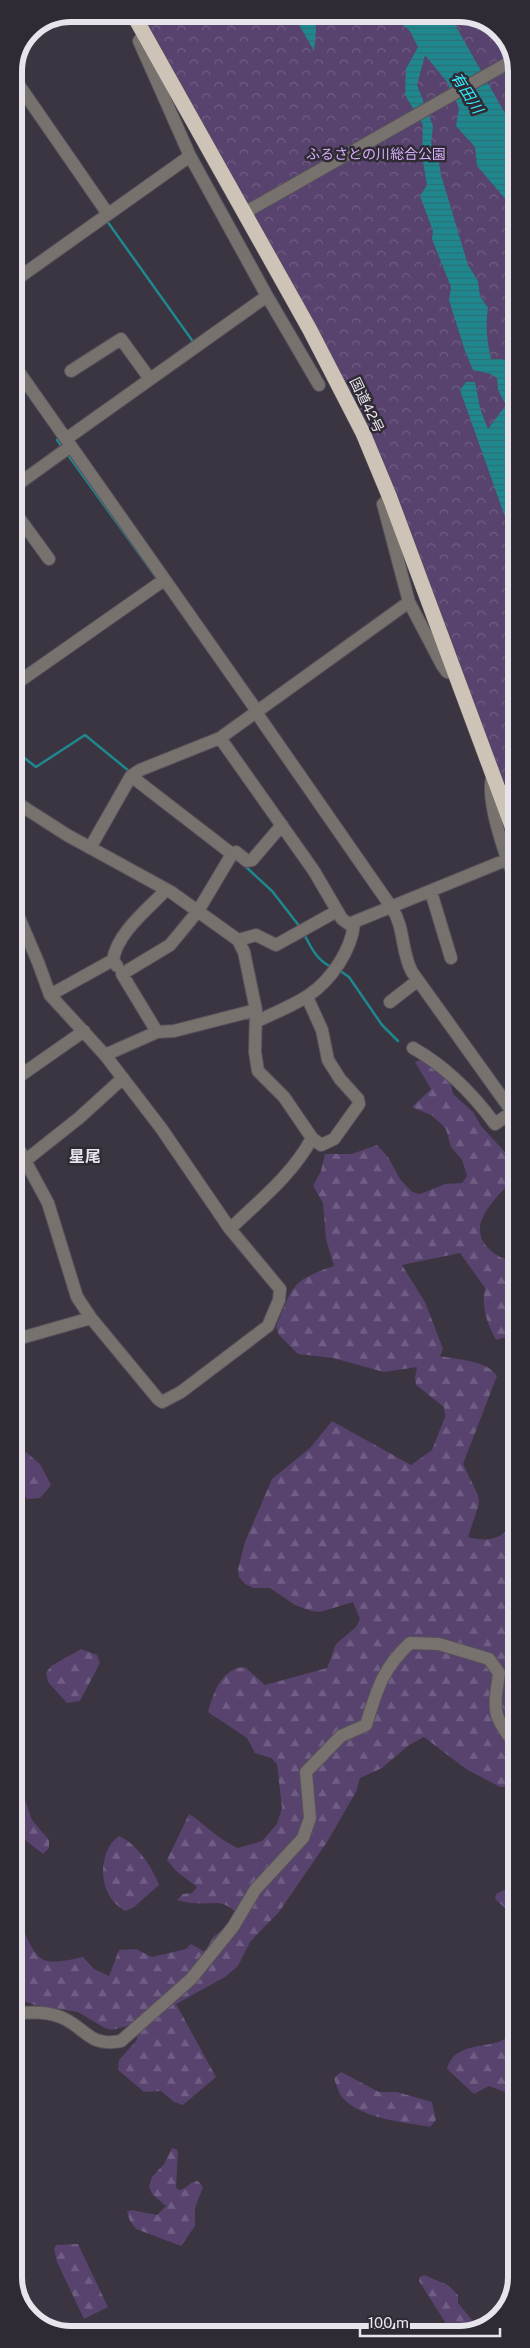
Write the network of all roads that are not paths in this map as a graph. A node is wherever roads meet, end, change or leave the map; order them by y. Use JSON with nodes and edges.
{"nodes":[{"id":1,"x":137,"y":22,"type":"edge"},
{"id":2,"x":144,"y":34,"type":"junction"},
{"id":3,"x":507,"y":63,"type":"edge"},
{"id":4,"x":22,"y":91,"type":"edge"},
{"id":5,"x":190,"y":156,"type":"junction"},
{"id":6,"x":248,"y":210,"type":"junction"},
{"id":7,"x":108,"y":214,"type":"junction"},
{"id":8,"x":22,"y":275,"type":"edge"},
{"id":9,"x":267,"y":296,"type":"junction"},
{"id":10,"x":71,"y":371,"type":"dead end"},
{"id":11,"x":150,"y":379,"type":"junction"},
{"id":12,"x":319,"y":386,"type":"dead end"},
{"id":13,"x":22,"y":387,"type":"edge"},
{"id":14,"x":68,"y":442,"type":"junction"},
{"id":15,"x":22,"y":480,"type":"edge"},
{"id":16,"x":390,"y":498,"type":"junction"},
{"id":17,"x":22,"y":522,"type":"edge"},
{"id":18,"x":48,"y":559,"type":"dead end"},
{"id":19,"x":164,"y":580,"type":"junction"},
{"id":20,"x":409,"y":602,"type":"junction"},
{"id":21,"x":456,"y":674,"type":"junction"},
{"id":22,"x":22,"y":679,"type":"edge"},
{"id":23,"x":257,"y":711,"type":"junction"},
{"id":24,"x":220,"y":738,"type":"junction"},
{"id":25,"x":493,"y":775,"type":"junction"},
{"id":26,"x":131,"y":776,"type":"junction"},
{"id":27,"x":22,"y":806,"type":"edge"},
{"id":28,"x":508,"y":815,"type":"edge"},
{"id":29,"x":282,"y":825,"type":"junction"},
{"id":30,"x":90,"y":848,"type":"junction"},
{"id":31,"x":232,"y":854,"type":"junction"},
{"id":32,"x":506,"y":860,"type":"junction"},
{"id":33,"x":508,"y":864,"type":"edge"},
{"id":34,"x":166,"y":890,"type":"junction"},
{"id":35,"x":431,"y":892,"type":"junction"},
{"id":36,"x":392,"y":908,"type":"junction"},
{"id":37,"x":198,"y":911,"type":"junction"},
{"id":38,"x":337,"y":911,"type":"junction"},
{"id":39,"x":354,"y":924,"type":"junction"},
{"id":40,"x":22,"y":925,"type":"edge"},
{"id":41,"x":238,"y":940,"type":"junction"},
{"id":42,"x":451,"y":958,"type":"dead end"},
{"id":43,"x":113,"y":960,"type":"junction"},
{"id":44,"x":122,"y":974,"type":"junction"},
{"id":45,"x":417,"y":981,"type":"junction"},
{"id":46,"x":50,"y":995,"type":"junction"},
{"id":47,"x":307,"y":997,"type":"junction"},
{"id":48,"x":390,"y":1002,"type":"dead end"},
{"id":49,"x":256,"y":1016,"type":"junction"},
{"id":50,"x":84,"y":1031,"type":"junction"},
{"id":51,"x":157,"y":1032,"type":"junction"},
{"id":52,"x":413,"y":1048,"type":"dead end"},
{"id":53,"x":105,"y":1055,"type":"junction"},
{"id":54,"x":22,"y":1074,"type":"edge"},
{"id":55,"x":123,"y":1078,"type":"junction"},
{"id":56,"x":508,"y":1107,"type":"edge"},
{"id":57,"x":508,"y":1118,"type":"edge"},
{"id":58,"x":312,"y":1138,"type":"junction"},
{"id":59,"x":22,"y":1153,"type":"edge"},
{"id":60,"x":26,"y":1160,"type":"junction"},
{"id":61,"x":230,"y":1229,"type":"junction"},
{"id":62,"x":90,"y":1318,"type":"junction"},
{"id":63,"x":22,"y":1338,"type":"edge"},
{"id":64,"x":508,"y":1736,"type":"edge"},
{"id":65,"x":22,"y":2013,"type":"edge"}],
"edges":[{"from":1,"to":2,"type":"highway","name":"国道42号"},
{"from":2,"to":5,"type":"street"},
{"from":2,"to":6,"type":"highway","name":"国道42号"},
{"from":3,"to":6,"type":"street"},
{"from":4,"to":7,"type":"street"},
{"from":5,"to":7,"type":"street"},
{"from":5,"to":9,"type":"street"},
{"from":6,"to":16,"type":"highway","name":"国道42号"},
{"from":7,"to":8,"type":"street"},
{"from":9,"to":11,"type":"street"},
{"from":9,"to":12,"type":"street"},
{"from":10,"to":11,"type":"street"},
{"from":11,"to":14,"type":"street"},
{"from":13,"to":14,"type":"street"},
{"from":14,"to":15,"type":"street"},
{"from":14,"to":19,"type":"street"},
{"from":16,"to":20,"type":"street"},
{"from":16,"to":21,"type":"highway","name":"国道42号"},
{"from":17,"to":18,"type":"street"},
{"from":19,"to":22,"type":"street"},
{"from":19,"to":23,"type":"street"},
{"from":20,"to":21,"type":"street"},
{"from":20,"to":23,"type":"street"},
{"from":21,"to":25,"type":"highway","name":"国道42号"},
{"from":23,"to":24,"type":"street"},
{"from":23,"to":36,"type":"street"},
{"from":24,"to":26,"type":"street"},
{"from":24,"to":29,"type":"street"},
{"from":25,"to":28,"type":"highway","name":"国道42号"},
{"from":25,"to":32,"type":"street"},
{"from":26,"to":30,"type":"street"},
{"from":26,"to":31,"type":"street"},
{"from":27,"to":30,"type":"street"},
{"from":29,"to":31,"type":"street"},
{"from":29,"to":38,"type":"street"},
{"from":30,"to":34,"type":"street"},
{"from":31,"to":37,"type":"street"},
{"from":32,"to":33,"type":"street"},
{"from":32,"to":35,"type":"street"},
{"from":34,"to":37,"type":"street"},
{"from":34,"to":43,"type":"street"},
{"from":35,"to":36,"type":"street"},
{"from":35,"to":42,"type":"street"},
{"from":36,"to":39,"type":"street"},
{"from":36,"to":45,"type":"street"},
{"from":37,"to":41,"type":"street"},
{"from":37,"to":44,"type":"street"},
{"from":38,"to":39,"type":"street"},
{"from":38,"to":41,"type":"street"},
{"from":39,"to":47,"type":"street"},
{"from":40,"to":46,"type":"street"},
{"from":41,"to":49,"type":"street"},
{"from":43,"to":44,"type":"street"},
{"from":43,"to":46,"type":"street"},
{"from":44,"to":51,"type":"street"},
{"from":45,"to":48,"type":"street"},
{"from":45,"to":56,"type":"street"},
{"from":46,"to":50,"type":"street"},
{"from":47,"to":49,"type":"street"},
{"from":47,"to":58,"type":"street"},
{"from":49,"to":51,"type":"street"},
{"from":49,"to":58,"type":"street"},
{"from":50,"to":53,"type":"street"},
{"from":50,"to":54,"type":"street"},
{"from":51,"to":53,"type":"street"},
{"from":52,"to":57,"type":"street"},
{"from":53,"to":55,"type":"street"},
{"from":55,"to":60,"type":"street"},
{"from":55,"to":61,"type":"street"},
{"from":58,"to":61,"type":"street"},
{"from":59,"to":60,"type":"street"},
{"from":60,"to":62,"type":"street"},
{"from":61,"to":62,"type":"street"},
{"from":62,"to":63,"type":"street"},
{"from":64,"to":65,"type":"street"}]}
